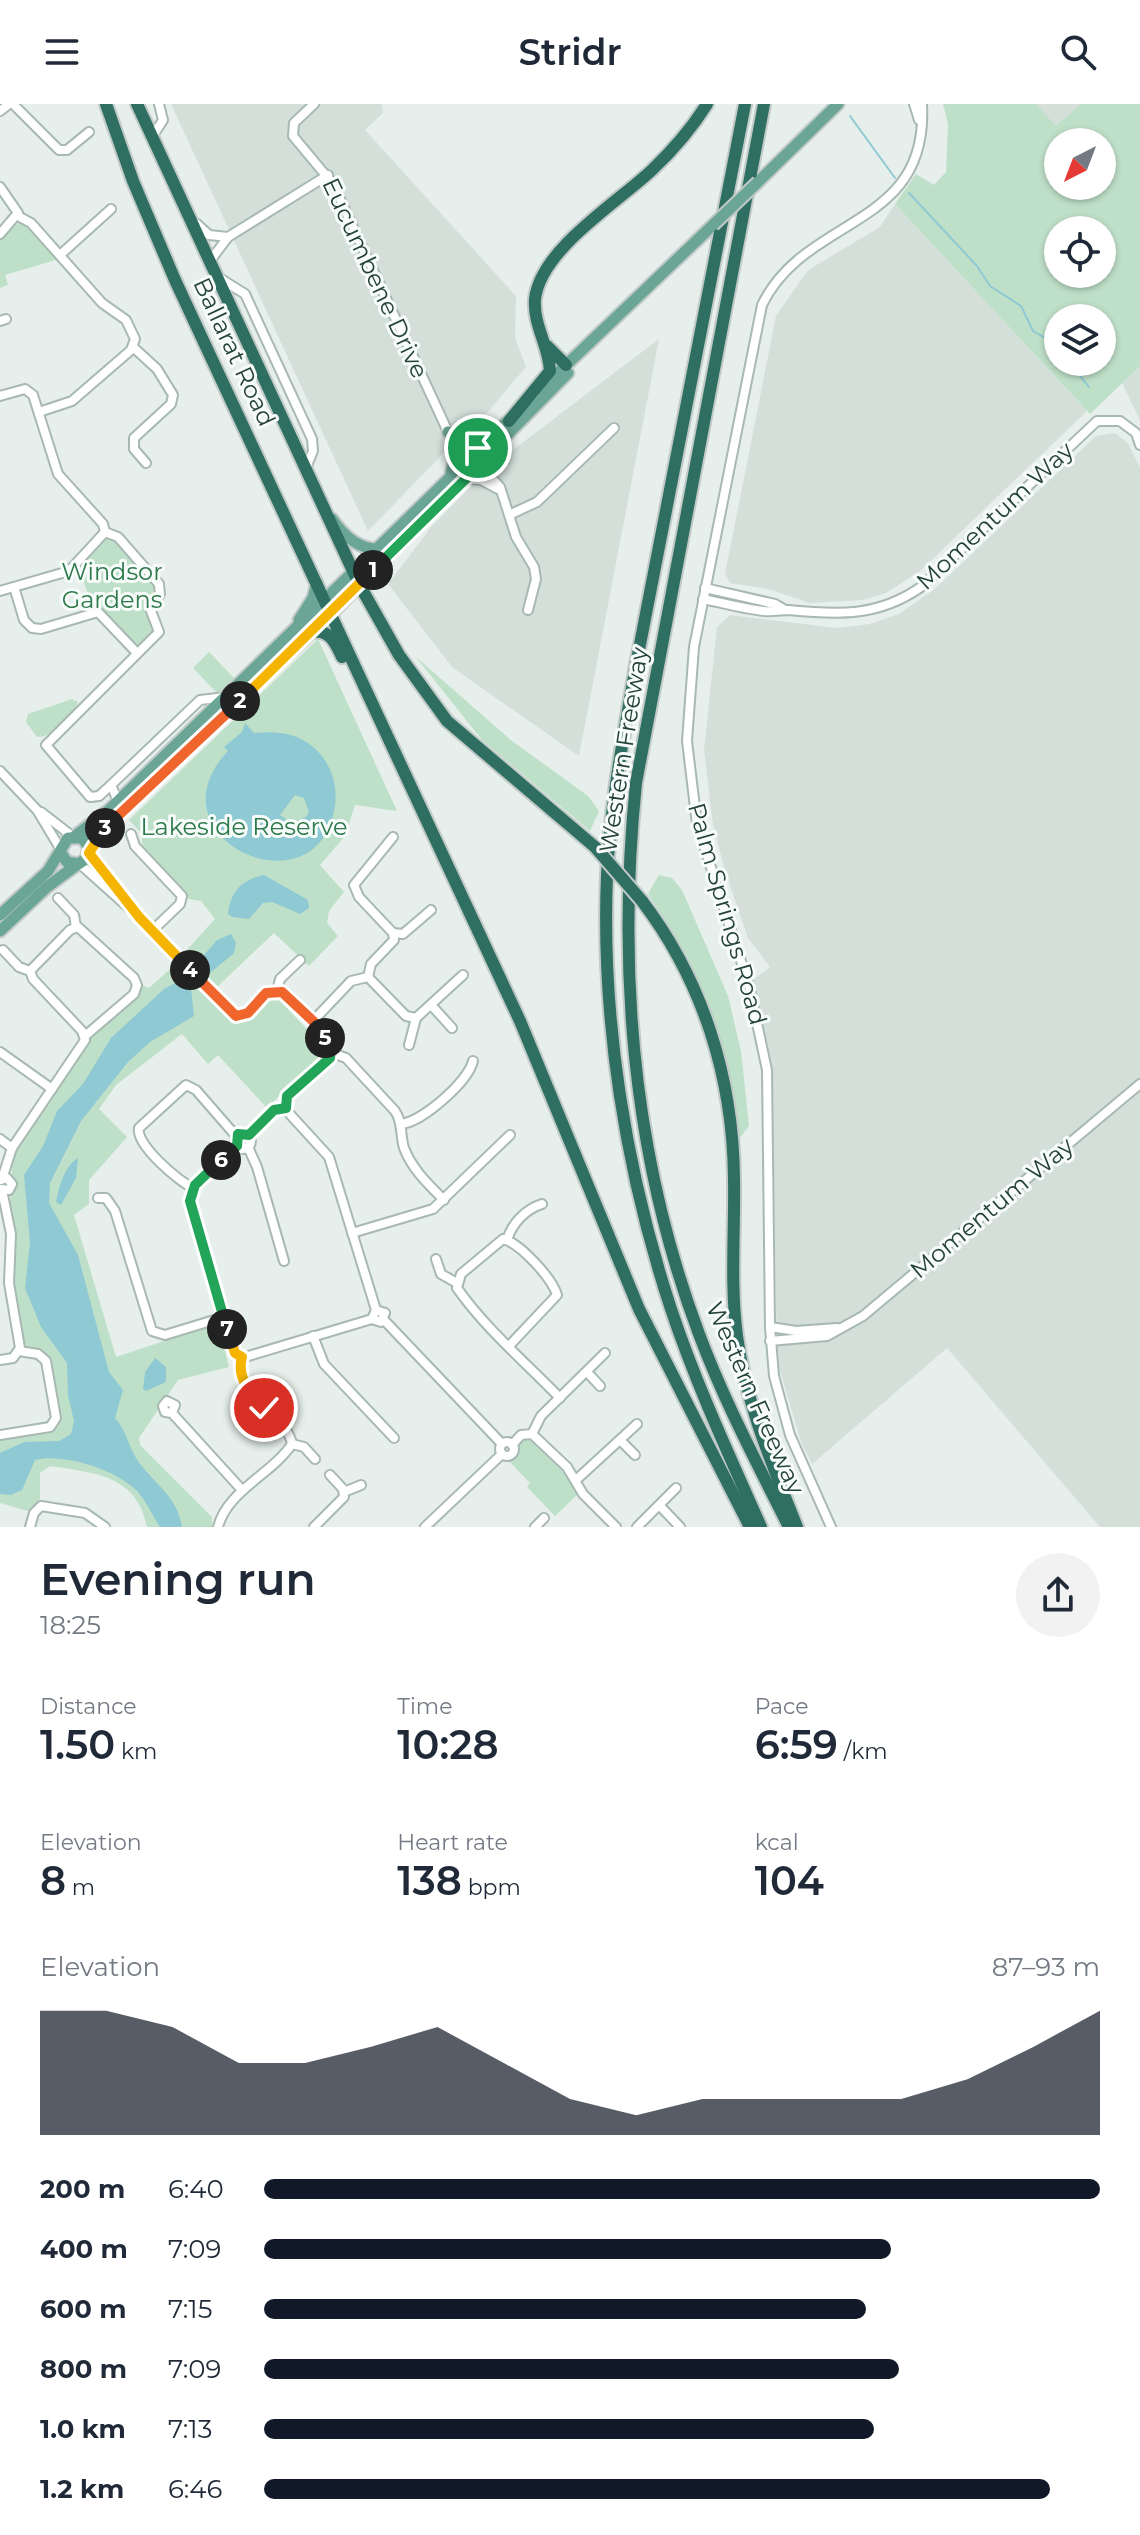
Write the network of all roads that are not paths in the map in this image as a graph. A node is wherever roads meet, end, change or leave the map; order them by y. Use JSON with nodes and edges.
{"nodes":[{"id":1,"x":13,"y":104,"type":"edge"},
{"id":2,"x":106,"y":104,"type":"edge"},
{"id":3,"x":137,"y":104,"type":"edge"},
{"id":4,"x":159,"y":104,"type":"edge"},
{"id":5,"x":314,"y":104,"type":"edge"},
{"id":6,"x":707,"y":104,"type":"edge"},
{"id":7,"x":745,"y":104,"type":"edge"},
{"id":8,"x":764,"y":104,"type":"edge"},
{"id":9,"x":914,"y":104,"type":"edge"},
{"id":10,"x":922,"y":104,"type":"edge"},
{"id":11,"x":837,"y":106,"type":"edge"},
{"id":12,"x":0,"y":111,"type":"edge"},
{"id":13,"x":921,"y":128,"type":"junction"},
{"id":14,"x":89,"y":132,"type":"dead end"},
{"id":15,"x":152,"y":137,"type":"junction"},
{"id":16,"x":328,"y":175,"type":"junction"},
{"id":17,"x":0,"y":187,"type":"edge"},
{"id":18,"x":111,"y":209,"type":"dead end"},
{"id":19,"x":188,"y":212,"type":"junction"},
{"id":20,"x":18,"y":216,"type":"junction"},
{"id":21,"x":0,"y":234,"type":"edge"},
{"id":22,"x":228,"y":237,"type":"junction"},
{"id":23,"x":60,"y":255,"type":"junction"},
{"id":24,"x":210,"y":261,"type":"junction"},
{"id":25,"x":660,"y":277,"type":"junction"},
{"id":26,"x":617,"y":324,"type":"junction"},
{"id":27,"x":539,"y":333,"type":"junction"},
{"id":28,"x":133,"y":347,"type":"junction"},
{"id":29,"x":566,"y":365,"type":"junction"},
{"id":30,"x":0,"y":396,"type":"edge"},
{"id":31,"x":39,"y":412,"type":"junction"},
{"id":32,"x":509,"y":421,"type":"junction"},
{"id":33,"x":614,"y":428,"type":"dead end"},
{"id":34,"x":448,"y":432,"type":"junction"},
{"id":35,"x":1140,"y":445,"type":"edge"},
{"id":36,"x":485,"y":446,"type":"junction"},
{"id":37,"x":458,"y":447,"type":"junction"},
{"id":38,"x":476,"y":462,"type":"junction"},
{"id":39,"x":146,"y":463,"type":"dead end"},
{"id":40,"x":467,"y":479,"type":"junction"},
{"id":41,"x":502,"y":492,"type":"junction"},
{"id":42,"x":428,"y":502,"type":"junction"},
{"id":43,"x":325,"y":509,"type":"junction"},
{"id":44,"x":509,"y":515,"type":"junction"},
{"id":45,"x":105,"y":532,"type":"junction"},
{"id":46,"x":380,"y":549,"type":"junction"},
{"id":47,"x":356,"y":578,"type":"junction"},
{"id":48,"x":317,"y":583,"type":"junction"},
{"id":49,"x":14,"y":587,"type":"junction"},
{"id":50,"x":705,"y":588,"type":"junction"},
{"id":51,"x":0,"y":591,"type":"edge"},
{"id":52,"x":703,"y":599,"type":"junction"},
{"id":53,"x":328,"y":608,"type":"junction"},
{"id":54,"x":528,"y":610,"type":"dead end"},
{"id":55,"x":786,"y":610,"type":"junction"},
{"id":56,"x":313,"y":632,"type":"junction"},
{"id":57,"x":290,"y":635,"type":"junction"},
{"id":58,"x":137,"y":653,"type":"junction"},
{"id":59,"x":249,"y":684,"type":"junction"},
{"id":60,"x":227,"y":698,"type":"junction"},
{"id":61,"x":385,"y":729,"type":"junction"},
{"id":62,"x":172,"y":758,"type":"junction"},
{"id":63,"x":0,"y":771,"type":"edge"},
{"id":64,"x":111,"y":785,"type":"junction"},
{"id":65,"x":118,"y":801,"type":"junction"},
{"id":66,"x":37,"y":810,"type":"junction"},
{"id":67,"x":131,"y":834,"type":"dead end"},
{"id":68,"x":73,"y":836,"type":"junction"},
{"id":69,"x":393,"y":837,"type":"dead end"},
{"id":70,"x":61,"y":851,"type":"junction"},
{"id":71,"x":89,"y":852,"type":"junction"},
{"id":72,"x":79,"y":864,"type":"junction"},
{"id":73,"x":58,"y":898,"type":"dead end"},
{"id":74,"x":431,"y":910,"type":"dead end"},
{"id":75,"x":0,"y":915,"type":"edge"},
{"id":76,"x":139,"y":917,"type":"junction"},
{"id":77,"x":76,"y":927,"type":"junction"},
{"id":78,"x":153,"y":930,"type":"junction"},
{"id":79,"x":0,"y":931,"type":"edge"},
{"id":80,"x":393,"y":933,"type":"junction"},
{"id":81,"x":3,"y":950,"type":"dead end"},
{"id":82,"x":300,"y":960,"type":"dead end"},
{"id":83,"x":30,"y":971,"type":"junction"},
{"id":84,"x":463,"y":975,"type":"dead end"},
{"id":85,"x":368,"y":977,"type":"junction"},
{"id":86,"x":277,"y":991,"type":"junction"},
{"id":87,"x":432,"y":1006,"type":"junction"},
{"id":88,"x":416,"y":1018,"type":"junction"},
{"id":89,"x":313,"y":1021,"type":"junction"},
{"id":90,"x":452,"y":1028,"type":"dead end"},
{"id":91,"x":85,"y":1036,"type":"junction"},
{"id":92,"x":409,"y":1045,"type":"dead end"},
{"id":93,"x":0,"y":1052,"type":"edge"},
{"id":94,"x":332,"y":1053,"type":"junction"},
{"id":95,"x":473,"y":1061,"type":"dead end"},
{"id":96,"x":1140,"y":1084,"type":"edge"},
{"id":97,"x":52,"y":1089,"type":"junction"},
{"id":98,"x":286,"y":1108,"type":"junction"},
{"id":99,"x":401,"y":1124,"type":"junction"},
{"id":100,"x":249,"y":1135,"type":"junction"},
{"id":101,"x":510,"y":1135,"type":"dead end"},
{"id":102,"x":236,"y":1136,"type":"junction"},
{"id":103,"x":0,"y":1139,"type":"edge"},
{"id":104,"x":237,"y":1146,"type":"junction"},
{"id":105,"x":248,"y":1147,"type":"junction"},
{"id":106,"x":12,"y":1148,"type":"junction"},
{"id":107,"x":4,"y":1184,"type":"edge"},
{"id":108,"x":193,"y":1188,"type":"junction"},
{"id":109,"x":98,"y":1198,"type":"dead end"},
{"id":110,"x":444,"y":1200,"type":"junction"},
{"id":111,"x":542,"y":1204,"type":"dead end"},
{"id":112,"x":352,"y":1233,"type":"junction"},
{"id":113,"x":507,"y":1240,"type":"junction"},
{"id":114,"x":436,"y":1259,"type":"dead end"},
{"id":115,"x":284,"y":1261,"type":"dead end"},
{"id":116,"x":457,"y":1283,"type":"junction"},
{"id":117,"x":374,"y":1314,"type":"junction"},
{"id":118,"x":224,"y":1317,"type":"junction"},
{"id":119,"x":770,"y":1327,"type":"junction"},
{"id":120,"x":842,"y":1328,"type":"junction"},
{"id":121,"x":313,"y":1336,"type":"junction"},
{"id":122,"x":770,"y":1341,"type":"junction"},
{"id":123,"x":509,"y":1346,"type":"junction"},
{"id":124,"x":19,"y":1351,"type":"junction"},
{"id":125,"x":605,"y":1353,"type":"dead end"},
{"id":126,"x":242,"y":1357,"type":"junction"},
{"id":127,"x":0,"y":1360,"type":"edge"},
{"id":128,"x":587,"y":1372,"type":"junction"},
{"id":129,"x":600,"y":1386,"type":"dead end"},
{"id":130,"x":560,"y":1398,"type":"junction"},
{"id":131,"x":172,"y":1413,"type":"dead end"},
{"id":132,"x":637,"y":1424,"type":"dead end"},
{"id":133,"x":532,"y":1434,"type":"junction"},
{"id":134,"x":0,"y":1435,"type":"edge"},
{"id":135,"x":394,"y":1438,"type":"dead end"},
{"id":136,"x":621,"y":1441,"type":"junction"},
{"id":137,"x":292,"y":1444,"type":"junction"},
{"id":138,"x":505,"y":1448,"type":"junction"},
{"id":139,"x":635,"y":1455,"type":"dead end"},
{"id":140,"x":315,"y":1459,"type":"dead end"},
{"id":141,"x":330,"y":1475,"type":"dead end"},
{"id":142,"x":576,"y":1480,"type":"junction"},
{"id":143,"x":361,"y":1485,"type":"dead end"},
{"id":144,"x":676,"y":1488,"type":"dead end"},
{"id":145,"x":242,"y":1490,"type":"junction"},
{"id":146,"x":344,"y":1492,"type":"junction"},
{"id":147,"x":660,"y":1506,"type":"junction"},
{"id":148,"x":544,"y":1518,"type":"dead end"},
{"id":149,"x":30,"y":1527,"type":"edge"},
{"id":150,"x":105,"y":1527,"type":"edge"},
{"id":151,"x":218,"y":1527,"type":"edge"},
{"id":152,"x":314,"y":1527,"type":"edge"},
{"id":153,"x":425,"y":1527,"type":"edge"},
{"id":154,"x":535,"y":1527,"type":"edge"},
{"id":155,"x":616,"y":1527,"type":"edge"},
{"id":156,"x":637,"y":1527,"type":"edge"},
{"id":157,"x":680,"y":1527,"type":"edge"},
{"id":158,"x":750,"y":1527,"type":"edge"},
{"id":159,"x":761,"y":1527,"type":"edge"},
{"id":160,"x":789,"y":1527,"type":"edge"},
{"id":161,"x":797,"y":1527,"type":"edge"},
{"id":162,"x":831,"y":1527,"type":"edge"}],
"edges":[{"from":1,"to":12,"type":"street"},
{"from":1,"to":14,"type":"street"},
{"from":2,"to":48,"type":"highway","name":"Ballarat Road"},
{"from":3,"to":15,"type":"highway","name":"Ballarat Road"},
{"from":4,"to":15,"type":"street"},
{"from":5,"to":16,"type":"street","name":"Eucumbene Drive"},
{"from":6,"to":27,"type":"highway"},
{"from":7,"to":159,"type":"highway","name":"Western Freeway"},
{"from":8,"to":160,"type":"highway","name":"Western Freeway"},
{"from":9,"to":13,"type":"street"},
{"from":10,"to":13,"type":"street","name":"Palm Springs Road"},
{"from":11,"to":25,"type":"main road","bridge":true},
{"from":13,"to":50,"type":"street","name":"Palm Springs Road"},
{"from":15,"to":19,"type":"highway","name":"Ballarat Road"},
{"from":16,"to":22,"type":"street"},
{"from":16,"to":34,"type":"street","name":"Eucumbene Drive"},
{"from":17,"to":20,"type":"street"},
{"from":18,"to":23,"type":"street"},
{"from":19,"to":22,"type":"street"},
{"from":19,"to":24,"type":"highway","name":"Ballarat Road"},
{"from":20,"to":21,"type":"street"},
{"from":20,"to":23,"type":"street"},
{"from":22,"to":24,"type":"street"},
{"from":23,"to":28,"type":"street"},
{"from":24,"to":43,"type":"highway","name":"Ballarat Road"},
{"from":25,"to":26,"type":"main road"},
{"from":25,"to":29,"type":"main road"},
{"from":26,"to":29,"type":"main road"},
{"from":26,"to":38,"type":"main road"},
{"from":27,"to":29,"type":"highway"},
{"from":27,"to":32,"type":"highway"},
{"from":28,"to":31,"type":"street"},
{"from":28,"to":39,"type":"street"},
{"from":29,"to":32,"type":"main road"},
{"from":30,"to":31,"type":"street"},
{"from":31,"to":45,"type":"street"},
{"from":32,"to":36,"type":"main road"},
{"from":33,"to":44,"type":"street"},
{"from":34,"to":36,"type":"main road"},
{"from":34,"to":37,"type":"street","name":"Eucumbene Drive"},
{"from":35,"to":55,"type":"street","name":"Momentum Way"},
{"from":36,"to":38,"type":"main road"},
{"from":37,"to":38,"type":"street","name":"Eucumbene Drive"},
{"from":37,"to":42,"type":"main road"},
{"from":38,"to":40,"type":"main road"},
{"from":38,"to":41,"type":"street","name":"Eucumbene Drive"},
{"from":38,"to":42,"type":"main road"},
{"from":40,"to":41,"type":"street"},
{"from":40,"to":47,"type":"main road"},
{"from":41,"to":44,"type":"street"},
{"from":42,"to":46,"type":"main road"},
{"from":43,"to":46,"type":"main road"},
{"from":43,"to":47,"type":"highway","name":"Ballarat Road"},
{"from":44,"to":54,"type":"street"},
{"from":45,"to":49,"type":"street"},
{"from":45,"to":58,"type":"street"},
{"from":46,"to":47,"type":"main road"},
{"from":47,"to":53,"type":"main road"},
{"from":47,"to":161,"type":"highway","name":"Ballarat Road","bridge":true},
{"from":48,"to":53,"type":"highway","name":"Ballarat Road"},
{"from":48,"to":57,"type":"main road"},
{"from":49,"to":51,"type":"street"},
{"from":49,"to":58,"type":"street"},
{"from":50,"to":52,"type":"street","name":"Palm Springs Road"},
{"from":50,"to":55,"type":"street","name":"Momentum Way"},
{"from":52,"to":55,"type":"street","name":"Momentum Way"},
{"from":52,"to":119,"type":"street","name":"Palm Springs Road"},
{"from":53,"to":56,"type":"main road"},
{"from":53,"to":57,"type":"main road"},
{"from":53,"to":61,"type":"highway","name":"Ballarat Road"},
{"from":56,"to":59,"type":"main road"},
{"from":56,"to":61,"type":"highway"},
{"from":57,"to":59,"type":"main road"},
{"from":58,"to":64,"type":"street"},
{"from":59,"to":60,"type":"main road"},
{"from":59,"to":62,"type":"main road"},
{"from":60,"to":62,"type":"main road"},
{"from":60,"to":64,"type":"street"},
{"from":61,"to":158,"type":"highway"},
{"from":62,"to":65,"type":"main road"},
{"from":62,"to":71,"type":"main road"},
{"from":63,"to":66,"type":"street"},
{"from":64,"to":65,"type":"street"},
{"from":65,"to":68,"type":"main road"},
{"from":66,"to":68,"type":"street"},
{"from":66,"to":70,"type":"street"},
{"from":67,"to":78,"type":"street"},
{"from":68,"to":70,"type":"main road"},
{"from":68,"to":71,"type":"main road"},
{"from":69,"to":80,"type":"street"},
{"from":70,"to":72,"type":"main road"},
{"from":70,"to":75,"type":"main road"},
{"from":71,"to":72,"type":"main road"},
{"from":71,"to":76,"type":"street"},
{"from":72,"to":76,"type":"street"},
{"from":72,"to":79,"type":"main road"},
{"from":73,"to":77,"type":"street"},
{"from":74,"to":80,"type":"street"},
{"from":76,"to":78,"type":"street"},
{"from":77,"to":83,"type":"street"},
{"from":77,"to":91,"type":"street"},
{"from":78,"to":86,"type":"street"},
{"from":80,"to":85,"type":"street"},
{"from":81,"to":83,"type":"street"},
{"from":82,"to":86,"type":"street"},
{"from":83,"to":91,"type":"street"},
{"from":84,"to":87,"type":"street"},
{"from":85,"to":88,"type":"street"},
{"from":85,"to":89,"type":"street"},
{"from":86,"to":89,"type":"street"},
{"from":87,"to":88,"type":"street"},
{"from":87,"to":90,"type":"street"},
{"from":88,"to":92,"type":"street"},
{"from":89,"to":94,"type":"street"},
{"from":91,"to":97,"type":"street"},
{"from":93,"to":97,"type":"street"},
{"from":94,"to":98,"type":"street"},
{"from":94,"to":99,"type":"street"},
{"from":95,"to":99,"type":"street"},
{"from":96,"to":120,"type":"street","name":"Momentum Way"},
{"from":97,"to":106,"type":"street"},
{"from":98,"to":100,"type":"street"},
{"from":98,"to":112,"type":"street"},
{"from":99,"to":110,"type":"street"},
{"from":100,"to":102,"type":"street"},
{"from":100,"to":105,"type":"street"},
{"from":101,"to":110,"type":"street"},
{"from":102,"to":104,"type":"street"},
{"from":102,"to":108,"type":"street"},
{"from":103,"to":106,"type":"street"},
{"from":104,"to":105,"type":"street"},
{"from":104,"to":108,"type":"street"},
{"from":105,"to":115,"type":"street"},
{"from":106,"to":107,"type":"street"},
{"from":107,"to":124,"type":"street"},
{"from":108,"to":118,"type":"street"},
{"from":109,"to":118,"type":"street"},
{"from":110,"to":112,"type":"street"},
{"from":111,"to":113,"type":"street"},
{"from":112,"to":117,"type":"street"},
{"from":113,"to":116,"type":"street"},
{"from":113,"to":123,"type":"street"},
{"from":114,"to":116,"type":"street"},
{"from":116,"to":123,"type":"street"},
{"from":117,"to":121,"type":"street"},
{"from":117,"to":138,"type":"street"},
{"from":118,"to":126,"type":"street"},
{"from":119,"to":120,"type":"street"},
{"from":119,"to":122,"type":"street","name":"Palm Springs Road"},
{"from":120,"to":122,"type":"street","name":"Momentum Way"},
{"from":121,"to":126,"type":"street"},
{"from":121,"to":135,"type":"street"},
{"from":122,"to":162,"type":"street","name":"Palm Springs Road"},
{"from":123,"to":130,"type":"street"},
{"from":124,"to":127,"type":"street"},
{"from":124,"to":134,"type":"street"},
{"from":125,"to":128,"type":"street"},
{"from":126,"to":137,"type":"street"},
{"from":128,"to":129,"type":"street"},
{"from":128,"to":130,"type":"street"},
{"from":130,"to":133,"type":"street"},
{"from":131,"to":145,"type":"street"},
{"from":132,"to":136,"type":"street"},
{"from":133,"to":138,"type":"street"},
{"from":133,"to":142,"type":"street"},
{"from":136,"to":139,"type":"street"},
{"from":136,"to":142,"type":"street"},
{"from":137,"to":140,"type":"street"},
{"from":137,"to":145,"type":"street"},
{"from":138,"to":153,"type":"street"},
{"from":141,"to":146,"type":"street"},
{"from":142,"to":155,"type":"street"},
{"from":143,"to":146,"type":"street"},
{"from":144,"to":147,"type":"street"},
{"from":145,"to":151,"type":"street"},
{"from":146,"to":152,"type":"street"},
{"from":147,"to":156,"type":"street"},
{"from":147,"to":157,"type":"street"},
{"from":148,"to":154,"type":"street"},
{"from":149,"to":150,"type":"street"}]}
